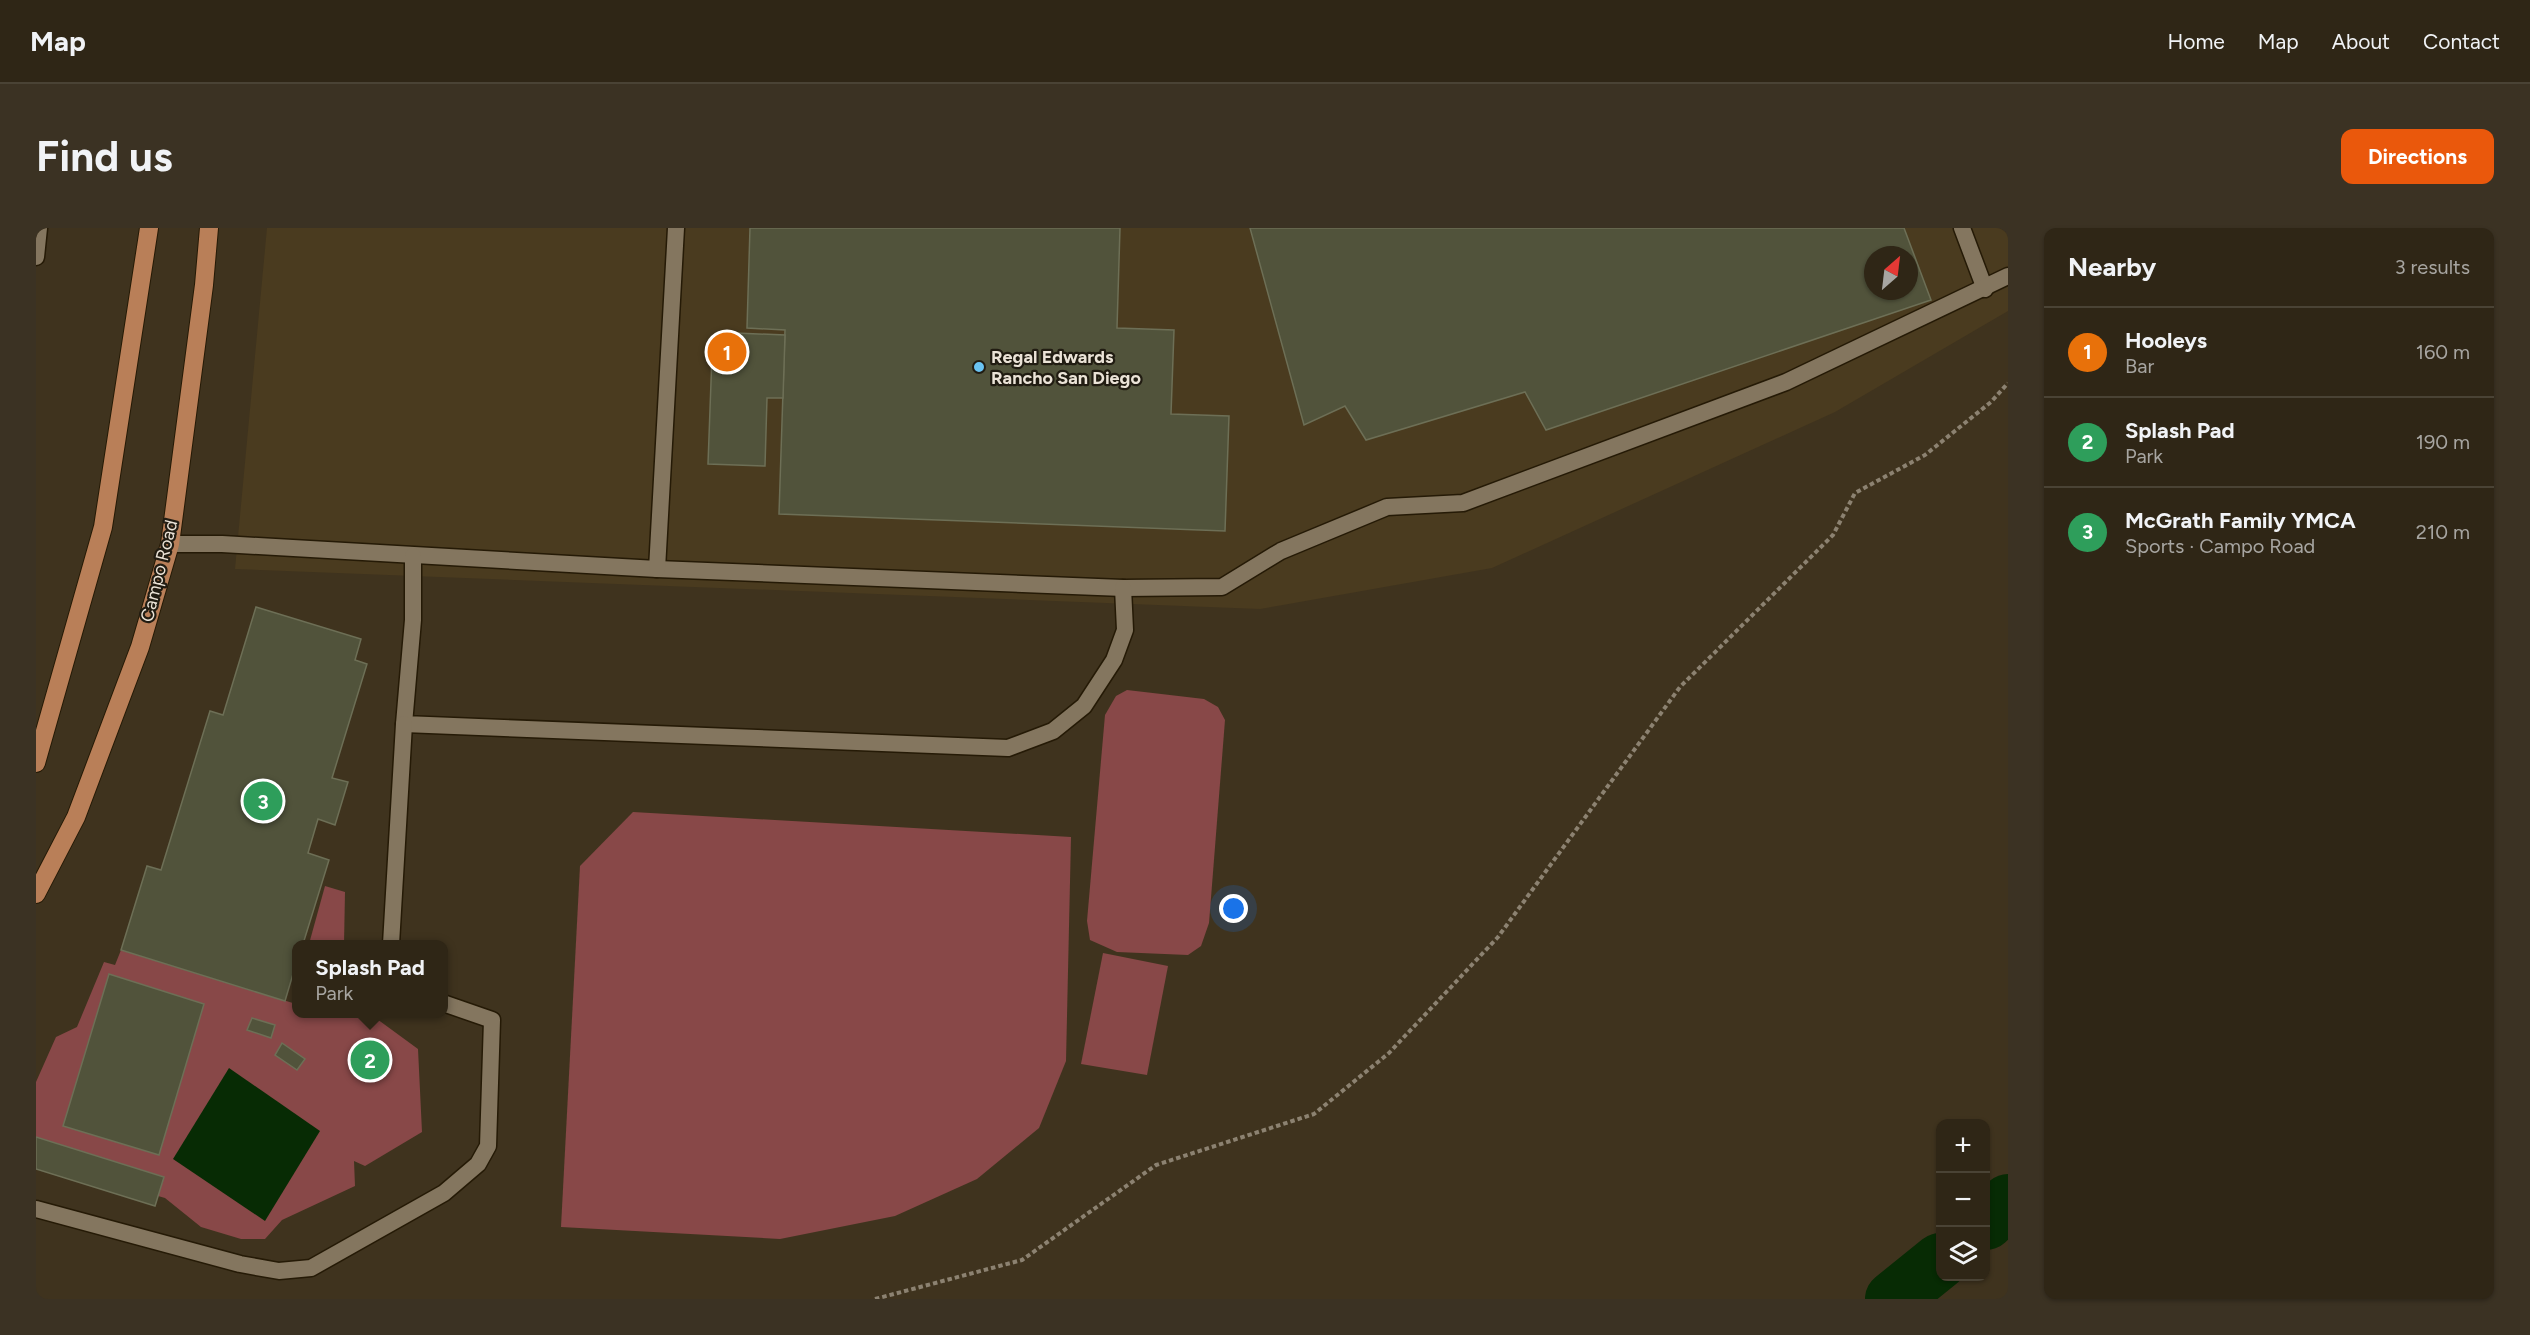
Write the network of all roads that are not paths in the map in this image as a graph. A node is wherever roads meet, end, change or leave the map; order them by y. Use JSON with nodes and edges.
{"nodes":[{"id":1,"x":39,"y":228,"type":"edge"},
{"id":2,"x":149,"y":228,"type":"edge"},
{"id":3,"x":209,"y":228,"type":"edge"},
{"id":4,"x":676,"y":228,"type":"edge"},
{"id":5,"x":1962,"y":228,"type":"edge"},
{"id":6,"x":36,"y":257,"type":"edge"},
{"id":7,"x":2008,"y":276,"type":"edge"},
{"id":8,"x":1985,"y":289,"type":"junction"},
{"id":9,"x":170,"y":544,"type":"junction"},
{"id":10,"x":413,"y":556,"type":"junction"},
{"id":11,"x":657,"y":569,"type":"junction"},
{"id":12,"x":1123,"y":588,"type":"junction"},
{"id":13,"x":404,"y":724,"type":"junction"},
{"id":14,"x":36,"y":763,"type":"edge"},
{"id":15,"x":36,"y":894,"type":"edge"},
{"id":16,"x":391,"y":940,"type":"edge"},
{"id":17,"x":448,"y":1004,"type":"edge"},
{"id":18,"x":36,"y":1209,"type":"edge"}],
"edges":[{"from":1,"to":6,"type":"lane"},
{"from":2,"to":14,"type":"highway"},
{"from":3,"to":9,"type":"highway","name":"Campo Road"},
{"from":4,"to":11,"type":"lane"},
{"from":5,"to":8,"type":"lane"},
{"from":7,"to":8,"type":"lane"},
{"from":8,"to":12,"type":"lane"},
{"from":9,"to":10,"type":"lane"},
{"from":9,"to":15,"type":"highway","name":"Campo Road"},
{"from":10,"to":11,"type":"lane"},
{"from":10,"to":13,"type":"lane"},
{"from":11,"to":12,"type":"lane"},
{"from":12,"to":13,"type":"lane"},
{"from":13,"to":16,"type":"lane"},
{"from":17,"to":18,"type":"lane"}]}
